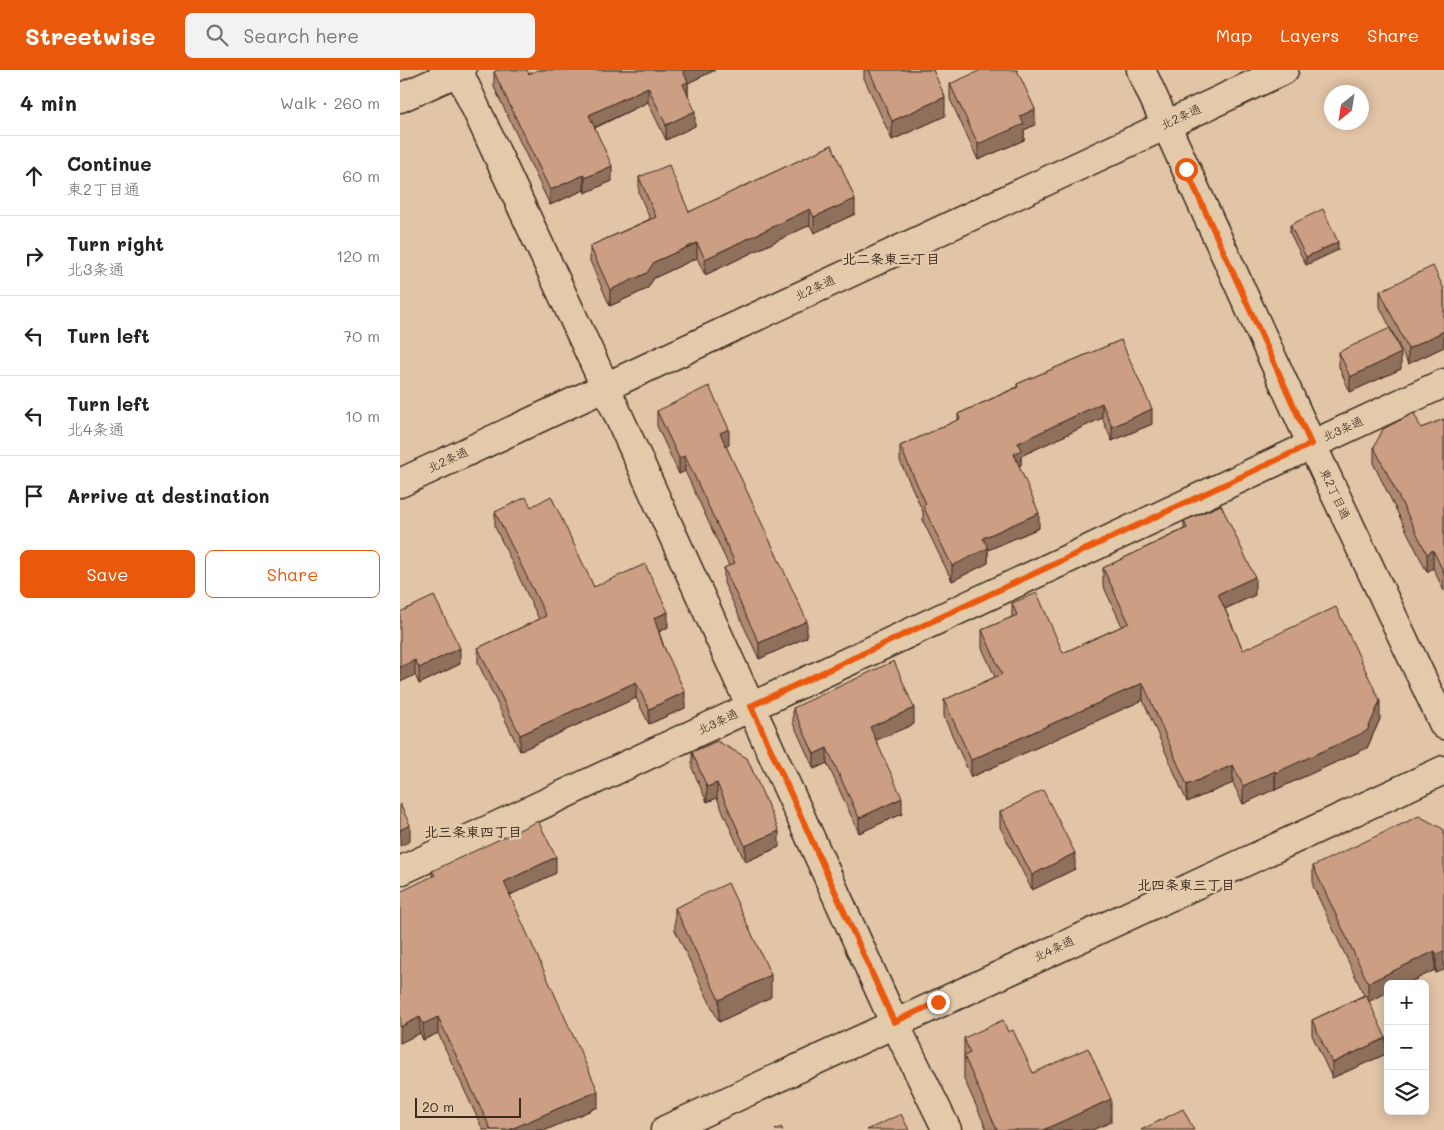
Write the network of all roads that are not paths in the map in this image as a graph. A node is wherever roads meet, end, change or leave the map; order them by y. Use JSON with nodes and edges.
{"nodes":[{"id":1,"x":459,"y":70,"type":"edge"},
{"id":2,"x":1141,"y":70,"type":"edge"},
{"id":3,"x":1284,"y":70,"type":"edge"},
{"id":4,"x":400,"y":98,"type":"edge"},
{"id":5,"x":1166,"y":124,"type":"junction"},
{"id":6,"x":1444,"y":383,"type":"edge"},
{"id":7,"x":605,"y":386,"type":"junction"},
{"id":8,"x":1311,"y":444,"type":"junction"},
{"id":9,"x":400,"y":483,"type":"edge"},
{"id":10,"x":751,"y":706,"type":"junction"},
{"id":11,"x":1444,"y":725,"type":"edge"},
{"id":12,"x":1444,"y":770,"type":"edge"},
{"id":13,"x":400,"y":871,"type":"edge"},
{"id":14,"x":894,"y":1022,"type":"junction"},
{"id":15,"x":665,"y":1130,"type":"edge"},
{"id":16,"x":946,"y":1130,"type":"edge"}],
"edges":[{"from":1,"to":4,"type":"street"},
{"from":1,"to":7,"type":"street"},
{"from":2,"to":5,"type":"street","name":"東2丁目通"},
{"from":3,"to":5,"type":"street","name":"北2条通"},
{"from":5,"to":7,"type":"street","name":"北2条通"},
{"from":5,"to":8,"type":"street","name":"東2丁目通"},
{"from":6,"to":8,"type":"street","name":"北3条通"},
{"from":7,"to":9,"type":"street","name":"北2条通"},
{"from":7,"to":10,"type":"street"},
{"from":8,"to":10,"type":"street","name":"北3条通"},
{"from":8,"to":11,"type":"street","name":"東2丁目通"},
{"from":10,"to":13,"type":"street","name":"北3条通"},
{"from":10,"to":14,"type":"street"},
{"from":12,"to":14,"type":"street","name":"北4条通"},
{"from":14,"to":15,"type":"street","name":"北4条通"},
{"from":14,"to":16,"type":"street"}]}
